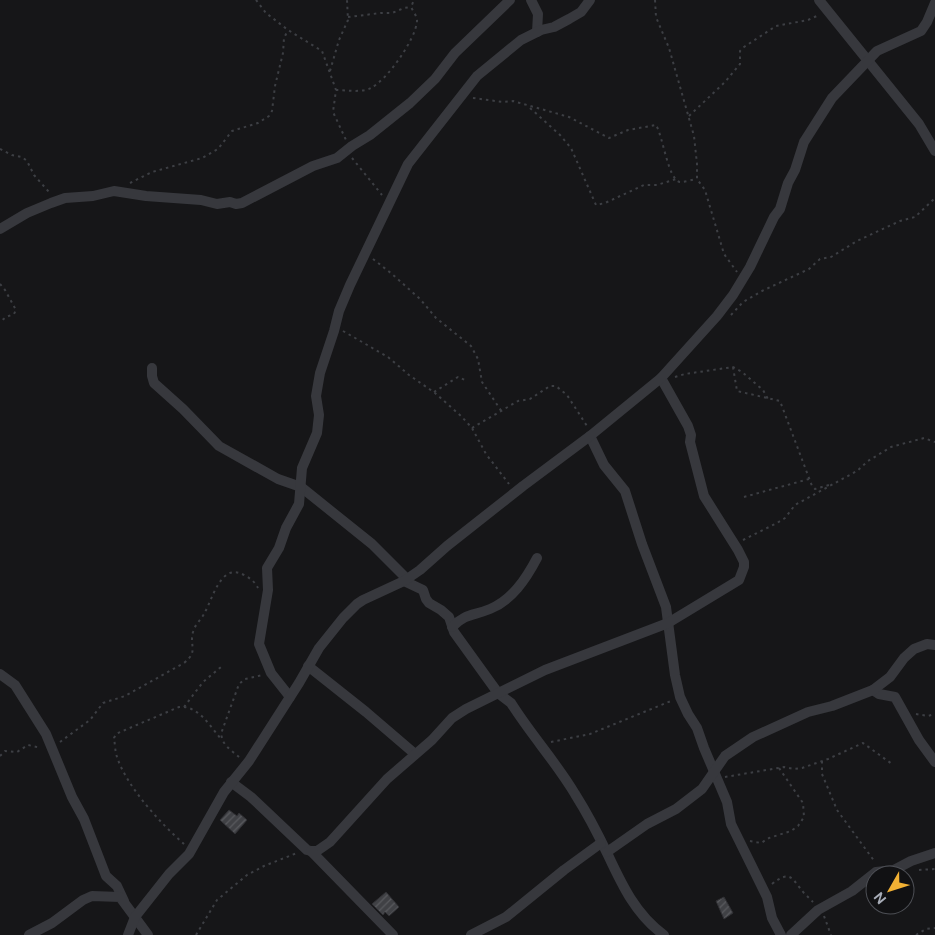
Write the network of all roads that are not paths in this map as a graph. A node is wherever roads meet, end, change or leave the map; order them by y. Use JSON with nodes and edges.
{"nodes":[{"id":1,"x":510,"y":0,"type":"edge"},
{"id":2,"x":531,"y":0,"type":"edge"},
{"id":3,"x":590,"y":0,"type":"edge"},
{"id":4,"x":820,"y":0,"type":"edge"},
{"id":5,"x":935,"y":3,"type":"edge"},
{"id":6,"x":537,"y":32,"type":"junction"},
{"id":7,"x":868,"y":60,"type":"junction"},
{"id":8,"x":935,"y":151,"type":"edge"},
{"id":9,"x":0,"y":229,"type":"edge"},
{"id":10,"x":152,"y":368,"type":"dead end"},
{"id":11,"x":662,"y":380,"type":"junction"},
{"id":12,"x":590,"y":436,"type":"junction"},
{"id":13,"x":301,"y":487,"type":"junction"},
{"id":14,"x":537,"y":558,"type":"dead end"},
{"id":15,"x":406,"y":580,"type":"junction"},
{"id":16,"x":668,"y":623,"type":"junction"},
{"id":17,"x":452,"y":627,"type":"junction"},
{"id":18,"x":935,"y":645,"type":"edge"},
{"id":19,"x":308,"y":666,"type":"junction"},
{"id":20,"x":0,"y":674,"type":"edge"},
{"id":21,"x":873,"y":690,"type":"junction"},
{"id":22,"x":498,"y":693,"type":"junction"},
{"id":23,"x":290,"y":696,"type":"junction"},
{"id":24,"x":415,"y":754,"type":"junction"},
{"id":25,"x":935,"y":762,"type":"edge"},
{"id":26,"x":715,"y":775,"type":"junction"},
{"id":27,"x":231,"y":782,"type":"junction"},
{"id":28,"x":604,"y":848,"type":"junction"},
{"id":29,"x":309,"y":851,"type":"junction"},
{"id":30,"x":935,"y":853,"type":"edge"},
{"id":31,"x":124,"y":900,"type":"junction"},
{"id":32,"x":135,"y":917,"type":"junction"},
{"id":33,"x":29,"y":935,"type":"edge"},
{"id":34,"x":128,"y":935,"type":"edge"},
{"id":35,"x":148,"y":935,"type":"edge"},
{"id":36,"x":393,"y":935,"type":"edge"},
{"id":37,"x":471,"y":935,"type":"edge"},
{"id":38,"x":664,"y":935,"type":"edge"},
{"id":39,"x":781,"y":935,"type":"edge"},
{"id":40,"x":791,"y":935,"type":"edge"}],
"edges":[{"from":1,"to":9,"type":"street"},
{"from":2,"to":6,"type":"street"},
{"from":3,"to":6,"type":"street"},
{"from":4,"to":7,"type":"street"},
{"from":5,"to":7,"type":"street"},
{"from":6,"to":13,"type":"street"},
{"from":7,"to":8,"type":"street"},
{"from":7,"to":11,"type":"street"},
{"from":10,"to":13,"type":"street"},
{"from":11,"to":12,"type":"street"},
{"from":11,"to":16,"type":"street"},
{"from":12,"to":15,"type":"street"},
{"from":12,"to":16,"type":"street"},
{"from":13,"to":15,"type":"street"},
{"from":13,"to":23,"type":"street"},
{"from":14,"to":17,"type":"street"},
{"from":15,"to":17,"type":"street"},
{"from":15,"to":19,"type":"street"},
{"from":16,"to":22,"type":"street"},
{"from":16,"to":26,"type":"street"},
{"from":17,"to":22,"type":"street"},
{"from":18,"to":21,"type":"street"},
{"from":19,"to":23,"type":"street"},
{"from":19,"to":24,"type":"street"},
{"from":20,"to":31,"type":"street"},
{"from":21,"to":25,"type":"street"},
{"from":21,"to":26,"type":"street"},
{"from":22,"to":24,"type":"street"},
{"from":22,"to":28,"type":"street"},
{"from":23,"to":27,"type":"street"},
{"from":24,"to":29,"type":"street"},
{"from":26,"to":28,"type":"street"},
{"from":26,"to":39,"type":"street"},
{"from":27,"to":29,"type":"street"},
{"from":27,"to":32,"type":"street"},
{"from":28,"to":37,"type":"street"},
{"from":28,"to":38,"type":"street"},
{"from":29,"to":36,"type":"street"},
{"from":30,"to":40,"type":"street"},
{"from":31,"to":32,"type":"street"},
{"from":31,"to":33,"type":"street"},
{"from":32,"to":34,"type":"street"},
{"from":32,"to":35,"type":"street"}]}
